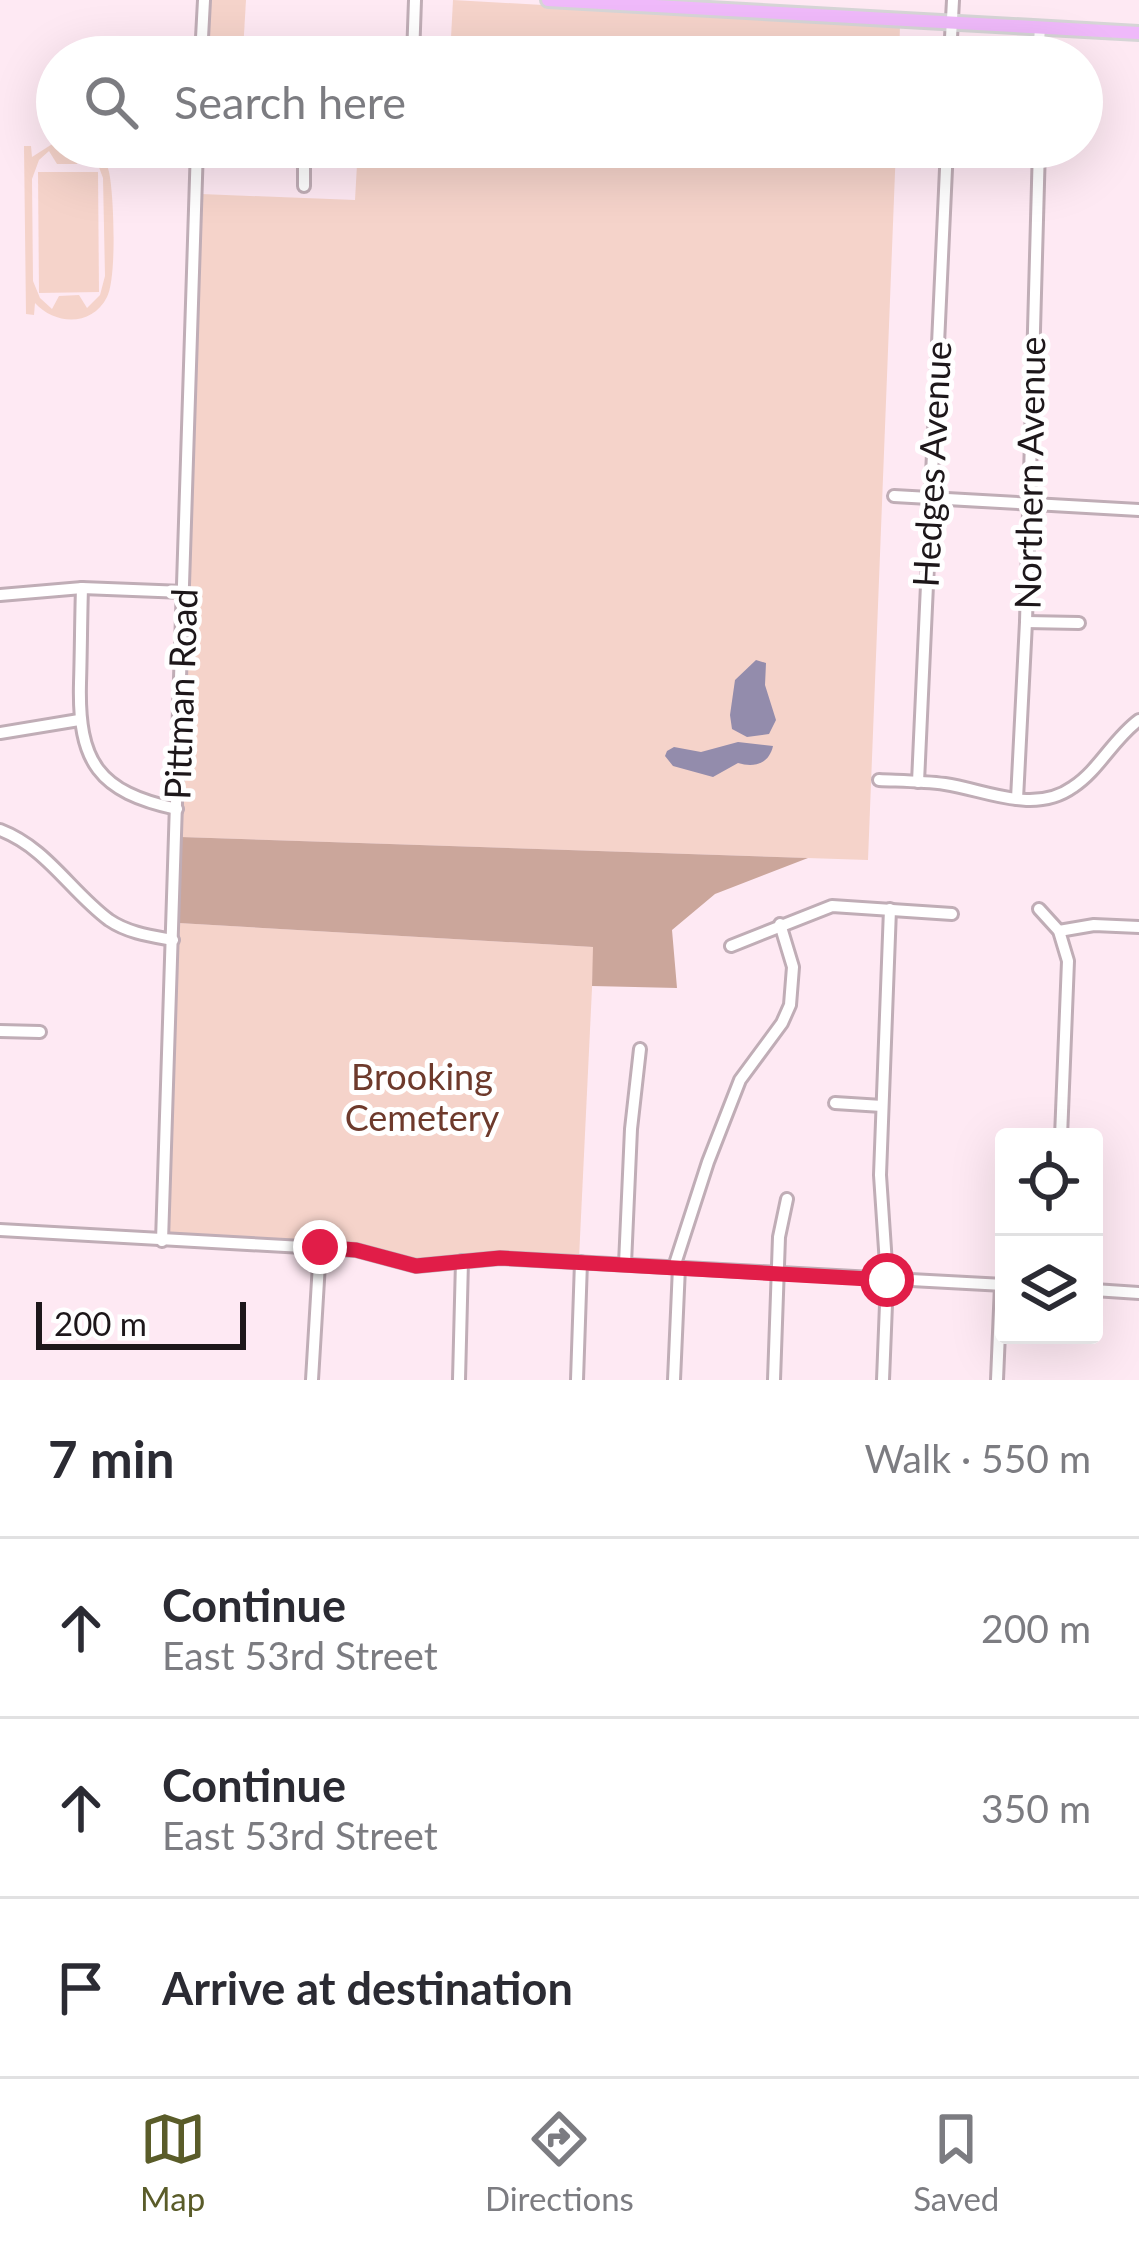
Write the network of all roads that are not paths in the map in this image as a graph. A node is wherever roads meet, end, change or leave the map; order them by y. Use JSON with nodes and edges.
{"nodes":[{"id":1,"x":204,"y":0,"type":"edge"},
{"id":2,"x":416,"y":0,"type":"edge"},
{"id":3,"x":548,"y":0,"type":"edge"},
{"id":4,"x":953,"y":0,"type":"edge"},
{"id":5,"x":671,"y":3,"type":"edge"},
{"id":6,"x":952,"y":22,"type":"junction"},
{"id":7,"x":1040,"y":27,"type":"junction"},
{"id":8,"x":1139,"y":33,"type":"edge"},
{"id":9,"x":202,"y":36,"type":"edge"},
{"id":10,"x":414,"y":36,"type":"edge"},
{"id":11,"x":951,"y":36,"type":"edge"},
{"id":12,"x":1039,"y":36,"type":"edge"},
{"id":13,"x":196,"y":168,"type":"edge"},
{"id":14,"x":304,"y":168,"type":"edge"},
{"id":15,"x":946,"y":168,"type":"edge"},
{"id":16,"x":1038,"y":168,"type":"edge"},
{"id":17,"x":304,"y":187,"type":"dead end"},
{"id":18,"x":894,"y":496,"type":"dead end"},
{"id":19,"x":929,"y":498,"type":"junction"},
{"id":20,"x":1028,"y":504,"type":"junction"},
{"id":21,"x":1139,"y":510,"type":"edge"},
{"id":22,"x":82,"y":588,"type":"junction"},
{"id":23,"x":184,"y":592,"type":"junction"},
{"id":24,"x":0,"y":595,"type":"edge"},
{"id":25,"x":1026,"y":622,"type":"junction"},
{"id":26,"x":1079,"y":623,"type":"dead end"},
{"id":27,"x":79,"y":720,"type":"junction"},
{"id":28,"x":1139,"y":720,"type":"edge"},
{"id":29,"x":0,"y":733,"type":"edge"},
{"id":30,"x":878,"y":780,"type":"dead end"},
{"id":31,"x":918,"y":782,"type":"junction"},
{"id":32,"x":1017,"y":799,"type":"junction"},
{"id":33,"x":177,"y":809,"type":"junction"},
{"id":34,"x":0,"y":830,"type":"edge"},
{"id":35,"x":1039,"y":909,"type":"dead end"},
{"id":36,"x":890,"y":910,"type":"junction"},
{"id":37,"x":952,"y":914,"type":"dead end"},
{"id":38,"x":781,"y":925,"type":"junction"},
{"id":39,"x":1139,"y":927,"type":"edge"},
{"id":40,"x":1059,"y":931,"type":"junction"},
{"id":41,"x":172,"y":940,"type":"junction"},
{"id":42,"x":731,"y":946,"type":"dead end"},
{"id":43,"x":0,"y":1031,"type":"edge"},
{"id":44,"x":40,"y":1032,"type":"dead end"},
{"id":45,"x":640,"y":1049,"type":"dead end"},
{"id":46,"x":835,"y":1103,"type":"dead end"},
{"id":47,"x":882,"y":1106,"type":"junction"},
{"id":48,"x":1061,"y":1128,"type":"edge"},
{"id":49,"x":788,"y":1199,"type":"dead end"},
{"id":50,"x":0,"y":1230,"type":"edge"},
{"id":51,"x":162,"y":1241,"type":"junction"},
{"id":52,"x":320,"y":1247,"type":"junction"},
{"id":53,"x":462,"y":1261,"type":"junction"},
{"id":54,"x":581,"y":1262,"type":"junction"},
{"id":55,"x":625,"y":1264,"type":"junction"},
{"id":56,"x":677,"y":1267,"type":"junction"},
{"id":57,"x":779,"y":1274,"type":"junction"},
{"id":58,"x":887,"y":1280,"type":"junction"},
{"id":59,"x":995,"y":1285,"type":"edge"},
{"id":60,"x":1103,"y":1291,"type":"edge"},
{"id":61,"x":1139,"y":1293,"type":"edge"},
{"id":62,"x":999,"y":1344,"type":"edge"},
{"id":63,"x":312,"y":1380,"type":"edge"},
{"id":64,"x":459,"y":1380,"type":"edge"},
{"id":65,"x":577,"y":1380,"type":"edge"},
{"id":66,"x":674,"y":1380,"type":"edge"},
{"id":67,"x":774,"y":1380,"type":"edge"},
{"id":68,"x":883,"y":1380,"type":"edge"},
{"id":69,"x":997,"y":1380,"type":"edge"}],
"edges":[{"from":1,"to":9,"type":"street"},
{"from":2,"to":10,"type":"street"},
{"from":3,"to":5,"type":"main road"},
{"from":4,"to":6,"type":"street"},
{"from":5,"to":6,"type":"main road"},
{"from":6,"to":7,"type":"main road"},
{"from":6,"to":11,"type":"street"},
{"from":7,"to":8,"type":"main road"},
{"from":7,"to":12,"type":"street"},
{"from":13,"to":23,"type":"street","name":"Pittman Road"},
{"from":14,"to":17,"type":"street"},
{"from":15,"to":19,"type":"street","name":"Hedges Avenue"},
{"from":16,"to":20,"type":"street","name":"Northern Avenue"},
{"from":18,"to":19,"type":"street"},
{"from":19,"to":20,"type":"street"},
{"from":19,"to":31,"type":"street","name":"Hedges Avenue"},
{"from":20,"to":21,"type":"street"},
{"from":20,"to":25,"type":"street","name":"Northern Avenue"},
{"from":22,"to":23,"type":"street"},
{"from":22,"to":24,"type":"street"},
{"from":22,"to":27,"type":"street"},
{"from":23,"to":33,"type":"street","name":"Pittman Road"},
{"from":25,"to":26,"type":"street"},
{"from":25,"to":32,"type":"street","name":"Northern Avenue"},
{"from":27,"to":29,"type":"street"},
{"from":27,"to":33,"type":"street"},
{"from":28,"to":32,"type":"street"},
{"from":30,"to":31,"type":"street"},
{"from":31,"to":32,"type":"street"},
{"from":33,"to":41,"type":"street","name":"Pittman Road"},
{"from":34,"to":41,"type":"street"},
{"from":35,"to":40,"type":"street"},
{"from":36,"to":37,"type":"street"},
{"from":36,"to":38,"type":"street"},
{"from":36,"to":47,"type":"street"},
{"from":38,"to":42,"type":"street"},
{"from":38,"to":56,"type":"street"},
{"from":39,"to":40,"type":"street"},
{"from":40,"to":48,"type":"street"},
{"from":41,"to":51,"type":"street","name":"Pittman Road"},
{"from":43,"to":44,"type":"street"},
{"from":45,"to":55,"type":"street"},
{"from":46,"to":47,"type":"street"},
{"from":47,"to":58,"type":"street"},
{"from":49,"to":57,"type":"street"},
{"from":50,"to":51,"type":"street"},
{"from":51,"to":52,"type":"street"},
{"from":52,"to":53,"type":"street"},
{"from":52,"to":63,"type":"street"},
{"from":53,"to":54,"type":"street"},
{"from":53,"to":64,"type":"street"},
{"from":54,"to":55,"type":"street"},
{"from":54,"to":65,"type":"street"},
{"from":55,"to":56,"type":"street"},
{"from":56,"to":57,"type":"street"},
{"from":56,"to":66,"type":"street"},
{"from":57,"to":58,"type":"street"},
{"from":57,"to":67,"type":"street"},
{"from":58,"to":59,"type":"street"},
{"from":58,"to":68,"type":"street"},
{"from":60,"to":61,"type":"street"},
{"from":62,"to":69,"type":"street"}]}
